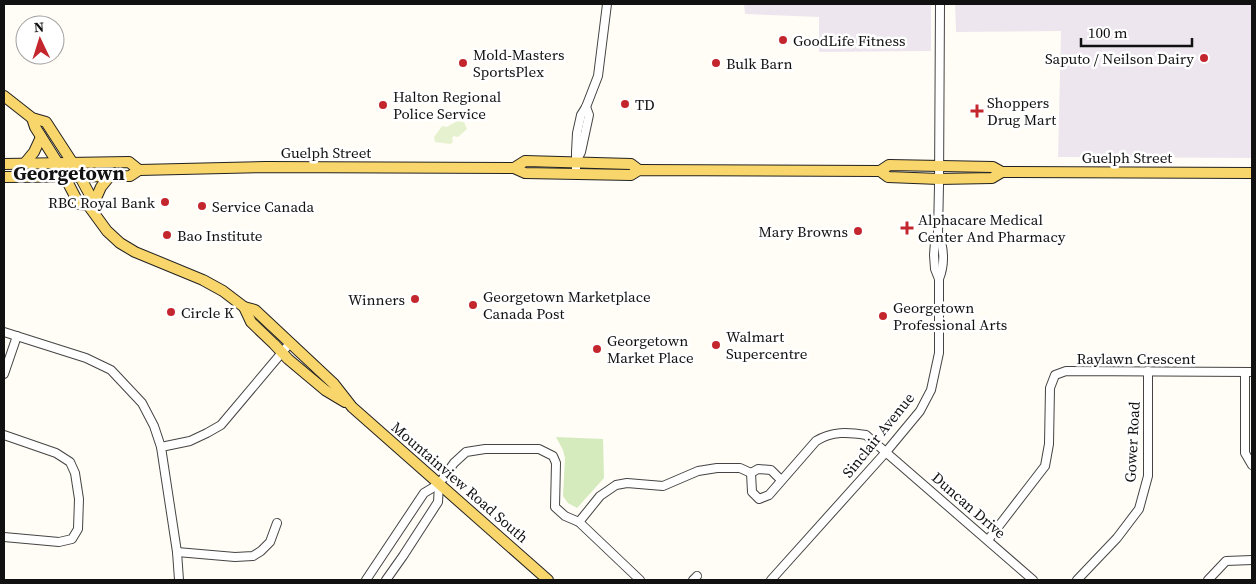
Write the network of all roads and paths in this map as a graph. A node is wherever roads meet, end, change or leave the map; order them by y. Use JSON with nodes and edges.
{"nodes":[{"id":1,"x":607,"y":4,"type":"edge"},
{"id":2,"x":940,"y":4,"type":"edge"},
{"id":3,"x":4,"y":96,"type":"edge"},
{"id":4,"x":32,"y":118,"type":"junction"},
{"id":5,"x":41,"y":137,"type":"junction"},
{"id":6,"x":57,"y":162,"type":"junction"},
{"id":7,"x":72,"y":162,"type":"junction"},
{"id":8,"x":576,"y":162,"type":"junction"},
{"id":9,"x":25,"y":163,"type":"junction"},
{"id":10,"x":4,"y":164,"type":"edge"},
{"id":11,"x":939,"y":166,"type":"junction"},
{"id":12,"x":514,"y":168,"type":"junction"},
{"id":13,"x":139,"y":170,"type":"junction"},
{"id":14,"x":639,"y":170,"type":"junction"},
{"id":15,"x":880,"y":171,"type":"junction"},
{"id":16,"x":1002,"y":172,"type":"junction"},
{"id":17,"x":1252,"y":173,"type":"edge"},
{"id":18,"x":576,"y":174,"type":"junction"},
{"id":19,"x":80,"y":176,"type":"junction"},
{"id":20,"x":110,"y":176,"type":"junction"},
{"id":21,"x":4,"y":177,"type":"edge"},
{"id":22,"x":65,"y":177,"type":"junction"},
{"id":23,"x":939,"y":178,"type":"junction"},
{"id":24,"x":89,"y":208,"type":"junction"},
{"id":25,"x":938,"y":233,"type":"junction"},
{"id":26,"x":942,"y":249,"type":"junction"},
{"id":27,"x":934,"y":255,"type":"junction"},
{"id":28,"x":939,"y":279,"type":"junction"},
{"id":29,"x":244,"y":307,"type":"junction"},
{"id":30,"x":4,"y":332,"type":"edge"},
{"id":31,"x":17,"y":336,"type":"junction"},
{"id":32,"x":290,"y":342,"type":"junction"},
{"id":33,"x":282,"y":353,"type":"junction"},
{"id":34,"x":1148,"y":371,"type":"junction"},
{"id":35,"x":1249,"y":372,"type":"edge"},
{"id":36,"x":4,"y":374,"type":"edge"},
{"id":37,"x":352,"y":406,"type":"junction"},
{"id":38,"x":4,"y":435,"type":"edge"},
{"id":39,"x":161,"y":447,"type":"junction"},
{"id":40,"x":886,"y":452,"type":"junction"},
{"id":41,"x":1252,"y":465,"type":"edge"},
{"id":42,"x":751,"y":473,"type":"junction"},
{"id":43,"x":781,"y":480,"type":"junction"},
{"id":44,"x":439,"y":484,"type":"junction"},
{"id":45,"x":579,"y":522,"type":"junction"},
{"id":46,"x":278,"y":523,"type":"dead end"},
{"id":47,"x":4,"y":536,"type":"edge"},
{"id":48,"x":988,"y":540,"type":"junction"},
{"id":49,"x":389,"y":547,"type":"junction"},
{"id":50,"x":176,"y":552,"type":"junction"},
{"id":51,"x":402,"y":556,"type":"junction"},
{"id":52,"x":1252,"y":560,"type":"edge"},
{"id":53,"x":179,"y":580,"type":"edge"},
{"id":54,"x":366,"y":580,"type":"edge"},
{"id":55,"x":386,"y":580,"type":"edge"},
{"id":56,"x":548,"y":580,"type":"edge"},
{"id":57,"x":640,"y":580,"type":"edge"},
{"id":58,"x":771,"y":580,"type":"edge"},
{"id":59,"x":1033,"y":580,"type":"edge"},
{"id":60,"x":1077,"y":580,"type":"edge"},
{"id":61,"x":1208,"y":580,"type":"edge"}],
"edges":[{"from":1,"to":8,"type":"street"},
{"from":2,"to":11,"type":"street","name":"Sinclair Avenue"},
{"from":3,"to":4,"type":"main road","name":"Mountainview Road South"},
{"from":4,"to":5,"type":"main road"},
{"from":4,"to":7,"type":"main road","name":"Mountainview Road South"},
{"from":5,"to":6,"type":"main road"},
{"from":5,"to":9,"type":"main road"},
{"from":6,"to":7,"type":"main road","name":"Guelph Street"},
{"from":6,"to":9,"type":"main road","name":"Guelph Street"},
{"from":6,"to":22,"type":"main road"},
{"from":7,"to":13,"type":"main road","name":"Guelph Street"},
{"from":7,"to":19,"type":"main road","name":"Mountainview Road South"},
{"from":8,"to":12,"type":"main road","name":"Guelph Street"},
{"from":8,"to":14,"type":"main road","name":"Guelph Street"},
{"from":8,"to":18,"type":"street"},
{"from":9,"to":10,"type":"main road","name":"Guelph Street"},
{"from":11,"to":15,"type":"main road","name":"Guelph Street"},
{"from":11,"to":16,"type":"main road","name":"Guelph Street"},
{"from":11,"to":23,"type":"street","name":"Sinclair Avenue"},
{"from":12,"to":13,"type":"main road","name":"Guelph Street"},
{"from":12,"to":18,"type":"main road","name":"Guelph Street"},
{"from":13,"to":20,"type":"main road","name":"Guelph Street"},
{"from":14,"to":15,"type":"main road","name":"Guelph Street"},
{"from":14,"to":18,"type":"main road","name":"Guelph Street"},
{"from":15,"to":23,"type":"main road","name":"Guelph Street"},
{"from":16,"to":17,"type":"main road","name":"Guelph Street"},
{"from":16,"to":23,"type":"main road","name":"Guelph Street"},
{"from":19,"to":20,"type":"main road","name":"Guelph Street"},
{"from":19,"to":22,"type":"main road","name":"Guelph Street"},
{"from":19,"to":24,"type":"main road","name":"Mountainview Road South"},
{"from":20,"to":24,"type":"main road"},
{"from":21,"to":22,"type":"main road","name":"Guelph Street"},
{"from":22,"to":24,"type":"main road","name":"Mountainview Road South"},
{"from":23,"to":25,"type":"street","name":"Sinclair Avenue"},
{"from":24,"to":29,"type":"main road","name":"Mountainview Road South"},
{"from":25,"to":26,"type":"street","name":"Sinclair Avenue"},
{"from":25,"to":27,"type":"street","name":"Sinclair Avenue"},
{"from":26,"to":27,"type":"street"},
{"from":26,"to":28,"type":"street","name":"Sinclair Avenue"},
{"from":27,"to":28,"type":"street","name":"Sinclair Avenue"},
{"from":28,"to":40,"type":"street","name":"Sinclair Avenue"},
{"from":29,"to":32,"type":"main road","name":"Mountainview Road South"},
{"from":29,"to":33,"type":"main road","name":"Mountainview Road South"},
{"from":30,"to":31,"type":"street"},
{"from":31,"to":36,"type":"street"},
{"from":31,"to":39,"type":"street"},
{"from":32,"to":33,"type":"street"},
{"from":32,"to":37,"type":"main road","name":"Mountainview Road South"},
{"from":33,"to":37,"type":"main road","name":"Mountainview Road South"},
{"from":33,"to":39,"type":"street"},
{"from":34,"to":35,"type":"street","name":"Raylawn Crescent"},
{"from":34,"to":48,"type":"street","name":"Raylawn Crescent"},
{"from":34,"to":60,"type":"street","name":"Gower Road"},
{"from":35,"to":41,"type":"street"},
{"from":37,"to":44,"type":"main road","name":"Mountainview Road South"},
{"from":38,"to":47,"type":"street"},
{"from":39,"to":50,"type":"street"},
{"from":40,"to":43,"type":"street","name":"Duncan Drive"},
{"from":40,"to":48,"type":"street","name":"Duncan Drive"},
{"from":40,"to":58,"type":"street","name":"Sinclair Avenue"},
{"from":42,"to":43,"type":"street"},
{"from":42,"to":43,"type":"street"},
{"from":42,"to":45,"type":"street"},
{"from":44,"to":45,"type":"street"},
{"from":44,"to":49,"type":"street"},
{"from":44,"to":51,"type":"street"},
{"from":44,"to":56,"type":"main road","name":"Mountainview Road South"},
{"from":45,"to":57,"type":"street"},
{"from":46,"to":50,"type":"street"},
{"from":48,"to":59,"type":"street","name":"Duncan Drive"},
{"from":49,"to":51,"type":"street"},
{"from":49,"to":54,"type":"street"},
{"from":50,"to":53,"type":"street"},
{"from":51,"to":55,"type":"street"},
{"from":52,"to":61,"type":"street"}]}
